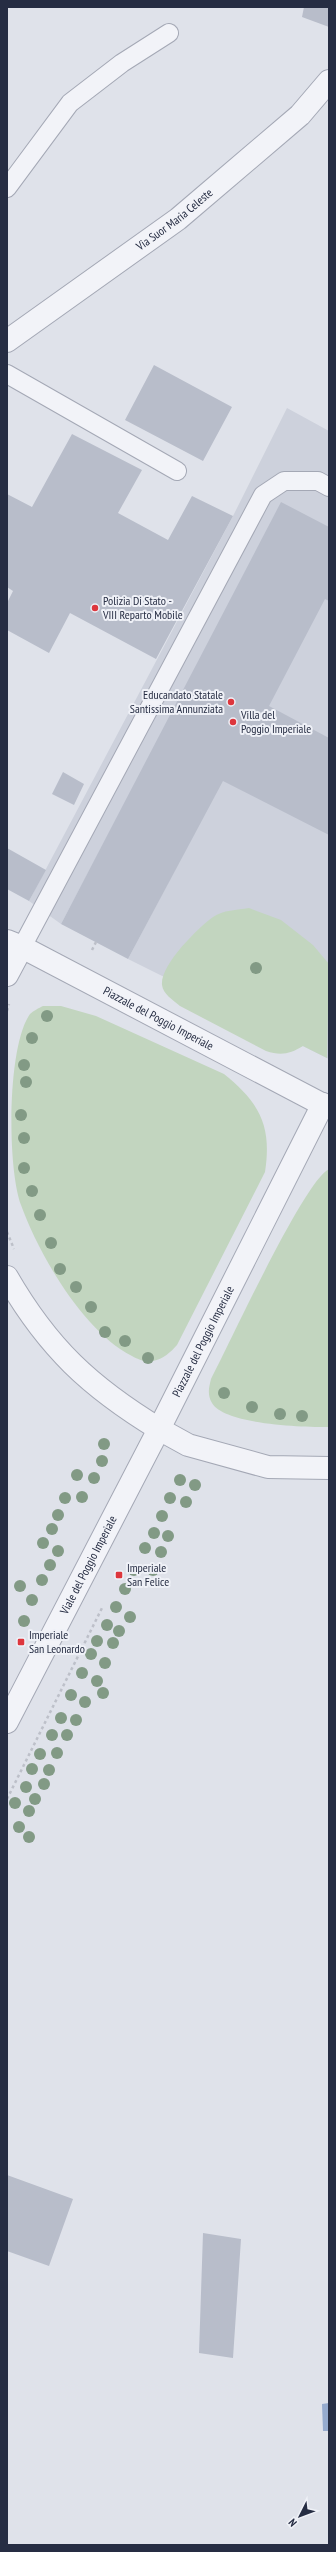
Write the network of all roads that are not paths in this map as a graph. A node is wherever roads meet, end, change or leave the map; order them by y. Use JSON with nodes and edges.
{"nodes":[{"id":1,"x":169,"y":33,"type":"dead end"},
{"id":2,"x":329,"y":81,"type":"edge"},
{"id":3,"x":7,"y":188,"type":"edge"},
{"id":4,"x":7,"y":341,"type":"edge"},
{"id":5,"x":7,"y":374,"type":"edge"},
{"id":6,"x":177,"y":471,"type":"dead end"},
{"id":7,"x":329,"y":487,"type":"edge"},
{"id":8,"x":14,"y":944,"type":"edge"},
{"id":9,"x":7,"y":975,"type":"edge"},
{"id":10,"x":327,"y":1102,"type":"edge"},
{"id":11,"x":7,"y":1277,"type":"edge"},
{"id":12,"x":159,"y":1429,"type":"junction"},
{"id":13,"x":329,"y":1468,"type":"edge"},
{"id":14,"x":7,"y":1722,"type":"edge"}],
"edges":[{"from":1,"to":3,"type":"lane"},
{"from":2,"to":4,"type":"street","name":"Via Suor Maria Celeste"},
{"from":5,"to":6,"type":"lane"},
{"from":7,"to":8,"type":"lane"},
{"from":8,"to":9,"type":"street"},
{"from":8,"to":10,"type":"street","name":"Piazzale del Poggio Imperiale"},
{"from":10,"to":12,"type":"street","name":"Piazzale del Poggio Imperiale"},
{"from":11,"to":12,"type":"street"},
{"from":12,"to":13,"type":"street"},
{"from":12,"to":14,"type":"street","name":"Viale del Poggio Imperiale"}]}
